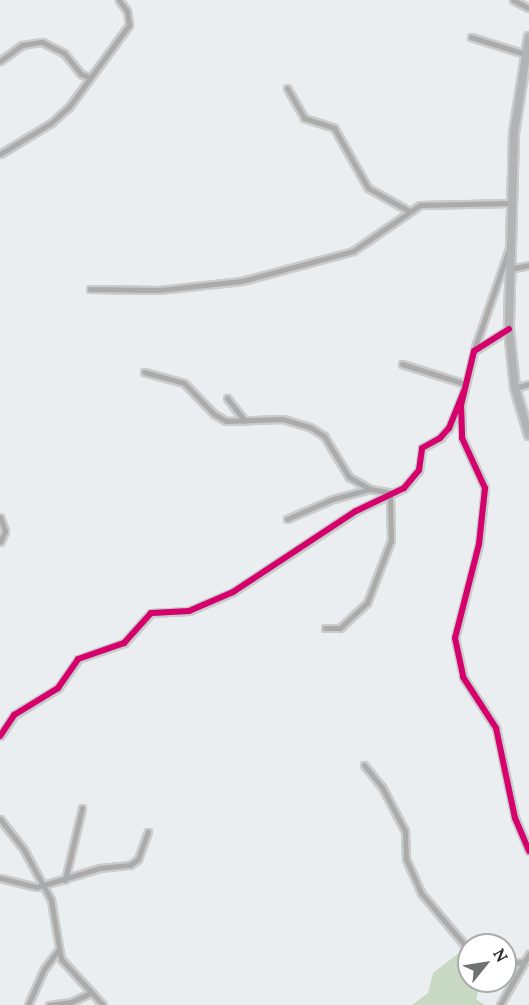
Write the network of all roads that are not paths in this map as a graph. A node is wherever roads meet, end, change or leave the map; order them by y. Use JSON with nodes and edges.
{"nodes":[{"id":1,"x":118,"y":0,"type":"edge"},
{"id":2,"x":513,"y":0,"type":"edge"},
{"id":3,"x":529,"y":8,"type":"edge"},
{"id":4,"x":471,"y":37,"type":"dead end"},
{"id":5,"x":529,"y":37,"type":"edge"},
{"id":6,"x":525,"y":54,"type":"junction"},
{"id":7,"x":0,"y":61,"type":"edge"},
{"id":8,"x":525,"y":76,"type":"edge"},
{"id":9,"x":88,"y":77,"type":"junction"},
{"id":10,"x":287,"y":88,"type":"dead end"},
{"id":11,"x":0,"y":154,"type":"edge"},
{"id":12,"x":512,"y":203,"type":"junction"},
{"id":13,"x":409,"y":211,"type":"junction"},
{"id":14,"x":509,"y":249,"type":"junction"},
{"id":15,"x":529,"y":265,"type":"edge"},
{"id":16,"x":509,"y":270,"type":"junction"},
{"id":17,"x":90,"y":289,"type":"dead end"},
{"id":18,"x":509,"y":329,"type":"junction"},
{"id":19,"x":474,"y":351,"type":"junction"},
{"id":20,"x":402,"y":364,"type":"dead end"},
{"id":21,"x":144,"y":372,"type":"dead end"},
{"id":22,"x":466,"y":384,"type":"junction"},
{"id":23,"x":529,"y":384,"type":"edge"},
{"id":24,"x":515,"y":388,"type":"junction"},
{"id":25,"x":464,"y":391,"type":"junction"},
{"id":26,"x":227,"y":398,"type":"dead end"},
{"id":27,"x":245,"y":421,"type":"junction"},
{"id":28,"x":529,"y":435,"type":"edge"},
{"id":29,"x":370,"y":489,"type":"junction"},
{"id":30,"x":391,"y":495,"type":"junction"},
{"id":31,"x":0,"y":517,"type":"edge"},
{"id":32,"x":287,"y":519,"type":"dead end"},
{"id":33,"x":0,"y":542,"type":"edge"},
{"id":34,"x":325,"y":628,"type":"dead end"},
{"id":35,"x":0,"y":736,"type":"edge"},
{"id":36,"x":364,"y":765,"type":"dead end"},
{"id":37,"x":82,"y":808,"type":"dead end"},
{"id":38,"x":0,"y":819,"type":"edge"},
{"id":39,"x":2,"y":827,"type":"edge"},
{"id":40,"x":148,"y":832,"type":"dead end"},
{"id":41,"x":529,"y":851,"type":"edge"},
{"id":42,"x":0,"y":878,"type":"edge"},
{"id":43,"x":65,"y":880,"type":"junction"},
{"id":44,"x":44,"y":886,"type":"junction"},
{"id":45,"x":457,"y":936,"type":"edge"},
{"id":46,"x":58,"y":950,"type":"junction"},
{"id":47,"x":529,"y":954,"type":"edge"},
{"id":48,"x":525,"y":961,"type":"junction"},
{"id":49,"x":517,"y":962,"type":"edge"},
{"id":50,"x":90,"y":993,"type":"junction"},
{"id":51,"x":28,"y":1005,"type":"edge"},
{"id":52,"x":49,"y":1005,"type":"edge"},
{"id":53,"x":104,"y":1005,"type":"edge"},
{"id":54,"x":500,"y":1005,"type":"edge"}],
"edges":[{"from":1,"to":9,"type":"street"},
{"from":2,"to":3,"type":"street"},
{"from":4,"to":6,"type":"street"},
{"from":5,"to":6,"type":"highway"},
{"from":6,"to":8,"type":"highway"},
{"from":7,"to":9,"type":"street"},
{"from":8,"to":12,"type":"highway"},
{"from":9,"to":11,"type":"street"},
{"from":10,"to":13,"type":"street"},
{"from":12,"to":13,"type":"street"},
{"from":12,"to":14,"type":"highway"},
{"from":13,"to":17,"type":"street"},
{"from":14,"to":16,"type":"highway"},
{"from":14,"to":19,"type":"street"},
{"from":15,"to":16,"type":"street"},
{"from":16,"to":18,"type":"highway"},
{"from":18,"to":19,"type":"street"},
{"from":18,"to":24,"type":"highway"},
{"from":19,"to":22,"type":"street"},
{"from":20,"to":22,"type":"street"},
{"from":21,"to":27,"type":"street"},
{"from":22,"to":25,"type":"street"},
{"from":23,"to":24,"type":"street"},
{"from":24,"to":28,"type":"highway"},
{"from":25,"to":30,"type":"street"},
{"from":25,"to":41,"type":"street"},
{"from":26,"to":27,"type":"street"},
{"from":27,"to":29,"type":"street"},
{"from":29,"to":30,"type":"street"},
{"from":29,"to":32,"type":"street"},
{"from":30,"to":34,"type":"street"},
{"from":30,"to":35,"type":"street"},
{"from":31,"to":33,"type":"street"},
{"from":36,"to":45,"type":"street"},
{"from":37,"to":43,"type":"street"},
{"from":38,"to":39,"type":"street"},
{"from":39,"to":44,"type":"street"},
{"from":40,"to":43,"type":"street"},
{"from":42,"to":44,"type":"street"},
{"from":43,"to":44,"type":"street"},
{"from":44,"to":46,"type":"street"},
{"from":46,"to":50,"type":"street"},
{"from":46,"to":51,"type":"street"},
{"from":47,"to":48,"type":"street"},
{"from":48,"to":49,"type":"street"},
{"from":48,"to":54,"type":"street"},
{"from":50,"to":52,"type":"street"},
{"from":50,"to":53,"type":"street"}]}
